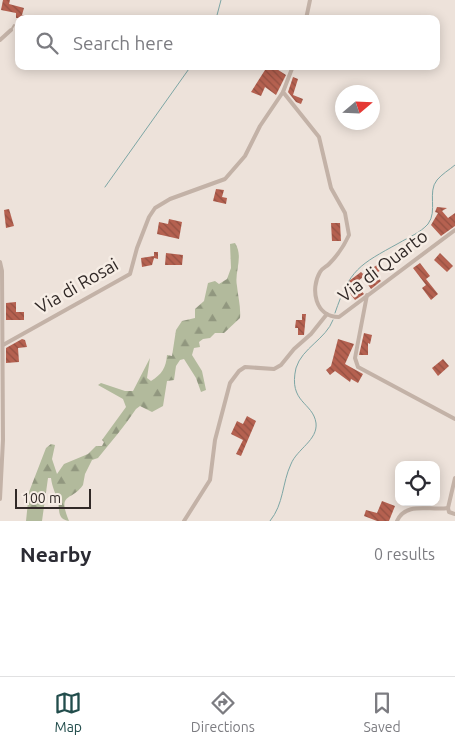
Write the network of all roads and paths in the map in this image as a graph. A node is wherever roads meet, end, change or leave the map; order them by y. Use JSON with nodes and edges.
{"nodes":[{"id":1,"x":310,"y":0,"type":"edge"},
{"id":2,"x":307,"y":15,"type":"edge"},
{"id":3,"x":14,"y":25,"type":"dead end"},
{"id":4,"x":11,"y":30,"type":"joint"},
{"id":5,"x":0,"y":40,"type":"edge"},
{"id":6,"x":291,"y":70,"type":"edge"},
{"id":7,"x":283,"y":92,"type":"junction"},
{"id":8,"x":455,"y":230,"type":"edge"},
{"id":9,"x":0,"y":262,"type":"edge"},
{"id":10,"x":1,"y":271,"type":"edge"},
{"id":11,"x":368,"y":295,"type":"junction"},
{"id":12,"x":327,"y":314,"type":"junction"},
{"id":13,"x":3,"y":345,"type":"junction"},
{"id":14,"x":455,"y":419,"type":"edge"},
{"id":15,"x":1,"y":440,"type":"edge"},
{"id":16,"x":455,"y":478,"type":"edge"},
{"id":17,"x":0,"y":499,"type":"edge"},
{"id":18,"x":448,"y":508,"type":"junction"},
{"id":19,"x":455,"y":514,"type":"edge"},
{"id":20,"x":184,"y":521,"type":"edge"},
{"id":21,"x":397,"y":521,"type":"edge"}],
"edges":[{"from":1,"to":2,"type":"street"},
{"from":3,"to":4,"type":"lane"},
{"from":4,"to":5,"type":"street"},
{"from":6,"to":7,"type":"street"},
{"from":7,"to":12,"type":"street","name":"Via di Quarto"},
{"from":7,"to":13,"type":"street","name":"Via di Rosai"},
{"from":8,"to":11,"type":"street","name":"Via di Quarto"},
{"from":9,"to":10,"type":"street"},
{"from":10,"to":13,"type":"street"},
{"from":11,"to":12,"type":"street","name":"Via di Quarto"},
{"from":11,"to":14,"type":"street"},
{"from":12,"to":20,"type":"street","name":"Via di Quarto"},
{"from":13,"to":15,"type":"street"},
{"from":15,"to":17,"type":"street"},
{"from":16,"to":18,"type":"street"},
{"from":18,"to":19,"type":"street"},
{"from":18,"to":21,"type":"street"}]}
